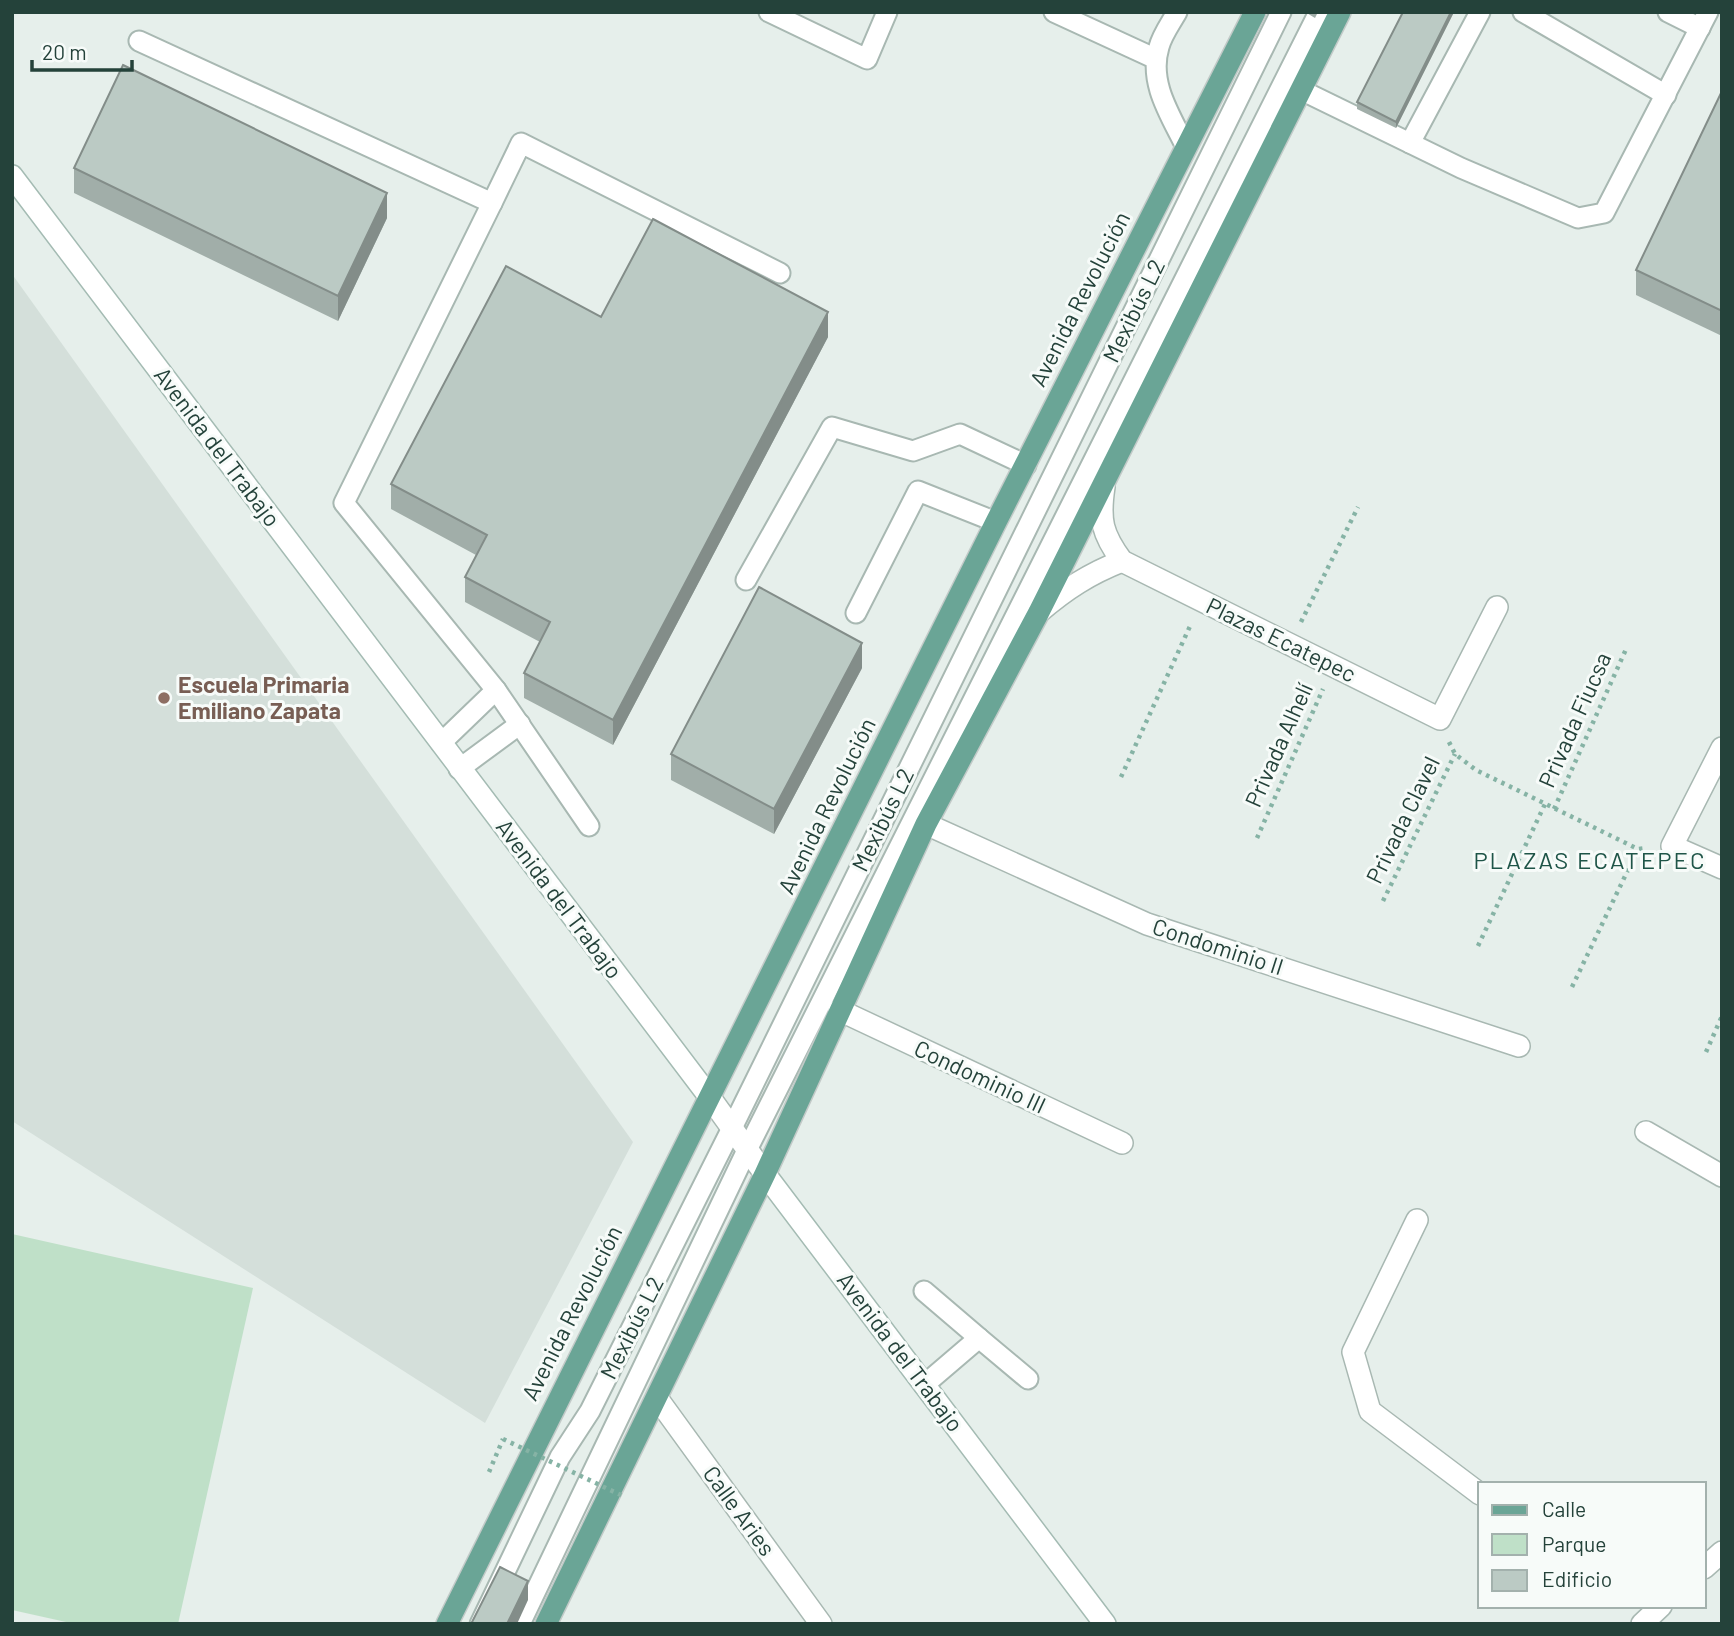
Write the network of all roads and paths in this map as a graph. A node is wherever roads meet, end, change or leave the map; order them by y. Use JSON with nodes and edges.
{"nodes":[{"id":1,"x":769,"y":12,"type":"edge"},
{"id":2,"x":887,"y":12,"type":"edge"},
{"id":3,"x":1054,"y":12,"type":"edge"},
{"id":4,"x":1177,"y":12,"type":"edge"},
{"id":5,"x":1255,"y":12,"type":"edge"},
{"id":6,"x":1281,"y":12,"type":"edge"},
{"id":7,"x":1319,"y":12,"type":"edge"},
{"id":8,"x":1340,"y":12,"type":"edge"},
{"id":9,"x":1480,"y":12,"type":"edge"},
{"id":10,"x":1523,"y":12,"type":"edge"},
{"id":11,"x":1668,"y":12,"type":"edge"},
{"id":12,"x":1704,"y":20,"type":"edge"},
{"id":13,"x":139,"y":41,"type":"dead end"},
{"id":14,"x":1156,"y":59,"type":"junction"},
{"id":15,"x":1301,"y":90,"type":"junction"},
{"id":16,"x":1666,"y":95,"type":"junction"},
{"id":17,"x":1410,"y":143,"type":"junction"},
{"id":18,"x":1186,"y":148,"type":"junction"},
{"id":19,"x":12,"y":176,"type":"edge"},
{"id":20,"x":492,"y":203,"type":"junction"},
{"id":21,"x":780,"y":273,"type":"dead end"},
{"id":22,"x":1026,"y":465,"type":"junction"},
{"id":23,"x":1105,"y":480,"type":"junction"},
{"id":24,"x":1358,"y":506,"type":"dead end"},
{"id":25,"x":996,"y":522,"type":"junction"},
{"id":26,"x":1122,"y":561,"type":"junction"},
{"id":27,"x":746,"y":579,"type":"dead end"},
{"id":28,"x":1202,"y":601,"type":"junction"},
{"id":29,"x":1497,"y":607,"type":"dead end"},
{"id":30,"x":1039,"y":612,"type":"junction"},
{"id":31,"x":856,"y":613,"type":"dead end"},
{"id":32,"x":1289,"y":644,"type":"junction"},
{"id":33,"x":1627,"y":647,"type":"dead end"},
{"id":34,"x":1333,"y":666,"type":"junction"},
{"id":35,"x":496,"y":690,"type":"junction"},
{"id":36,"x":1440,"y":719,"type":"junction"},
{"id":37,"x":520,"y":724,"type":"junction"},
{"id":38,"x":441,"y":743,"type":"junction"},
{"id":39,"x":1722,"y":748,"type":"edge"},
{"id":40,"x":1455,"y":754,"type":"junction"},
{"id":41,"x":459,"y":769,"type":"junction"},
{"id":42,"x":1121,"y":777,"type":"dead end"},
{"id":43,"x":1545,"y":804,"type":"junction"},
{"id":44,"x":1554,"y":809,"type":"junction"},
{"id":45,"x":926,"y":824,"type":"junction"},
{"id":46,"x":589,"y":826,"type":"dead end"},
{"id":47,"x":1257,"y":838,"type":"dead end"},
{"id":48,"x":1672,"y":846,"type":"junction"},
{"id":49,"x":1638,"y":849,"type":"junction"},
{"id":50,"x":1722,"y":868,"type":"edge"},
{"id":51,"x":1383,"y":901,"type":"dead end"},
{"id":52,"x":1478,"y":946,"type":"dead end"},
{"id":53,"x":1572,"y":986,"type":"dead end"},
{"id":54,"x":839,"y":1010,"type":"junction"},
{"id":55,"x":1722,"y":1016,"type":"edge"},
{"id":56,"x":1518,"y":1046,"type":"dead end"},
{"id":57,"x":1706,"y":1052,"type":"dead end"},
{"id":58,"x":711,"y":1099,"type":"junction"},
{"id":59,"x":732,"y":1128,"type":"junction"},
{"id":60,"x":1646,"y":1132,"type":"dead end"},
{"id":61,"x":1122,"y":1143,"type":"dead end"},
{"id":62,"x":747,"y":1150,"type":"junction"},
{"id":63,"x":765,"y":1174,"type":"junction"},
{"id":64,"x":1722,"y":1176,"type":"edge"},
{"id":65,"x":1417,"y":1220,"type":"dead end"},
{"id":66,"x":924,"y":1291,"type":"dead end"},
{"id":67,"x":979,"y":1338,"type":"junction"},
{"id":68,"x":1028,"y":1379,"type":"dead end"},
{"id":69,"x":924,"y":1385,"type":"junction"},
{"id":70,"x":657,"y":1398,"type":"junction"},
{"id":71,"x":488,"y":1475,"type":"dead end"},
{"id":72,"x":1478,"y":1492,"type":"edge"},
{"id":73,"x":625,"y":1496,"type":"dead end"},
{"id":74,"x":1722,"y":1552,"type":"edge"},
{"id":75,"x":1706,"y":1566,"type":"edge"},
{"id":76,"x":447,"y":1624,"type":"edge"},
{"id":77,"x":480,"y":1624,"type":"edge"},
{"id":78,"x":520,"y":1624,"type":"edge"},
{"id":79,"x":546,"y":1624,"type":"edge"},
{"id":80,"x":821,"y":1624,"type":"edge"},
{"id":81,"x":1105,"y":1624,"type":"edge"}],
"edges":[{"from":1,"to":2,"type":"lane"},
{"from":3,"to":14,"type":"lane"},
{"from":4,"to":14,"type":"lane"},
{"from":5,"to":18,"type":"main road","name":"Avenida Revolución"},
{"from":6,"to":59,"type":"lane","name":"Mexibús L2"},
{"from":7,"to":62,"type":"lane","name":"Mexibús L2"},
{"from":8,"to":15,"type":"main road"},
{"from":9,"to":17,"type":"lane"},
{"from":10,"to":16,"type":"lane"},
{"from":11,"to":12,"type":"lane"},
{"from":12,"to":16,"type":"lane"},
{"from":13,"to":20,"type":"lane"},
{"from":14,"to":18,"type":"lane"},
{"from":15,"to":17,"type":"lane"},
{"from":15,"to":23,"type":"main road"},
{"from":16,"to":17,"type":"lane"},
{"from":18,"to":22,"type":"main road","name":"Avenida Revolución"},
{"from":19,"to":38,"type":"street","name":"Avenida del Trabajo"},
{"from":20,"to":21,"type":"lane"},
{"from":20,"to":35,"type":"lane"},
{"from":22,"to":25,"type":"main road","name":"Avenida Revolución"},
{"from":22,"to":27,"type":"lane"},
{"from":23,"to":26,"type":"street"},
{"from":23,"to":30,"type":"main road"},
{"from":24,"to":32,"type":"path"},
{"from":25,"to":31,"type":"lane"},
{"from":25,"to":58,"type":"main road","name":"Avenida Revolución"},
{"from":26,"to":28,"type":"street","name":"Plazas Ecatepec"},
{"from":26,"to":30,"type":"street"},
{"from":28,"to":32,"type":"street","name":"Plazas Ecatepec"},
{"from":28,"to":42,"type":"path"},
{"from":29,"to":36,"type":"street"},
{"from":30,"to":45,"type":"main road"},
{"from":32,"to":34,"type":"street","name":"Plazas Ecatepec"},
{"from":33,"to":44,"type":"path","name":"Privada Fiucsa"},
{"from":34,"to":36,"type":"street","name":"Plazas Ecatepec"},
{"from":34,"to":47,"type":"path","name":"Privada Alhelí"},
{"from":35,"to":37,"type":"lane"},
{"from":35,"to":38,"type":"lane"},
{"from":36,"to":40,"type":"path"},
{"from":37,"to":41,"type":"lane"},
{"from":37,"to":46,"type":"lane"},
{"from":38,"to":41,"type":"street","name":"Avenida del Trabajo"},
{"from":39,"to":48,"type":"street"},
{"from":40,"to":43,"type":"path"},
{"from":40,"to":51,"type":"path","name":"Privada Clavel"},
{"from":41,"to":58,"type":"street","name":"Avenida del Trabajo"},
{"from":43,"to":44,"type":"path"},
{"from":43,"to":52,"type":"path"},
{"from":44,"to":49,"type":"path"},
{"from":45,"to":54,"type":"main road"},
{"from":45,"to":56,"type":"street","name":"Condominio II"},
{"from":48,"to":49,"type":"path"},
{"from":48,"to":50,"type":"street"},
{"from":49,"to":53,"type":"path"},
{"from":54,"to":61,"type":"street","name":"Condominio III"},
{"from":54,"to":63,"type":"main road"},
{"from":55,"to":57,"type":"path"},
{"from":58,"to":59,"type":"street","name":"Avenida del Trabajo"},
{"from":58,"to":76,"type":"main road","name":"Avenida Revolución"},
{"from":59,"to":62,"type":"street","name":"Avenida del Trabajo"},
{"from":59,"to":77,"type":"lane","name":"Mexibús L2"},
{"from":60,"to":64,"type":"street"},
{"from":62,"to":63,"type":"street","name":"Avenida del Trabajo"},
{"from":62,"to":78,"type":"lane","name":"Mexibús L2"},
{"from":63,"to":69,"type":"street","name":"Avenida del Trabajo"},
{"from":63,"to":70,"type":"main road"},
{"from":65,"to":72,"type":"street"},
{"from":66,"to":67,"type":"lane"},
{"from":67,"to":68,"type":"lane"},
{"from":67,"to":69,"type":"lane"},
{"from":69,"to":81,"type":"street","name":"Avenida del Trabajo"},
{"from":70,"to":79,"type":"main road"},
{"from":70,"to":80,"type":"street","name":"Calle Aries"},
{"from":71,"to":73,"type":"path","bridge":true},
{"from":74,"to":75,"type":"street"}]}
